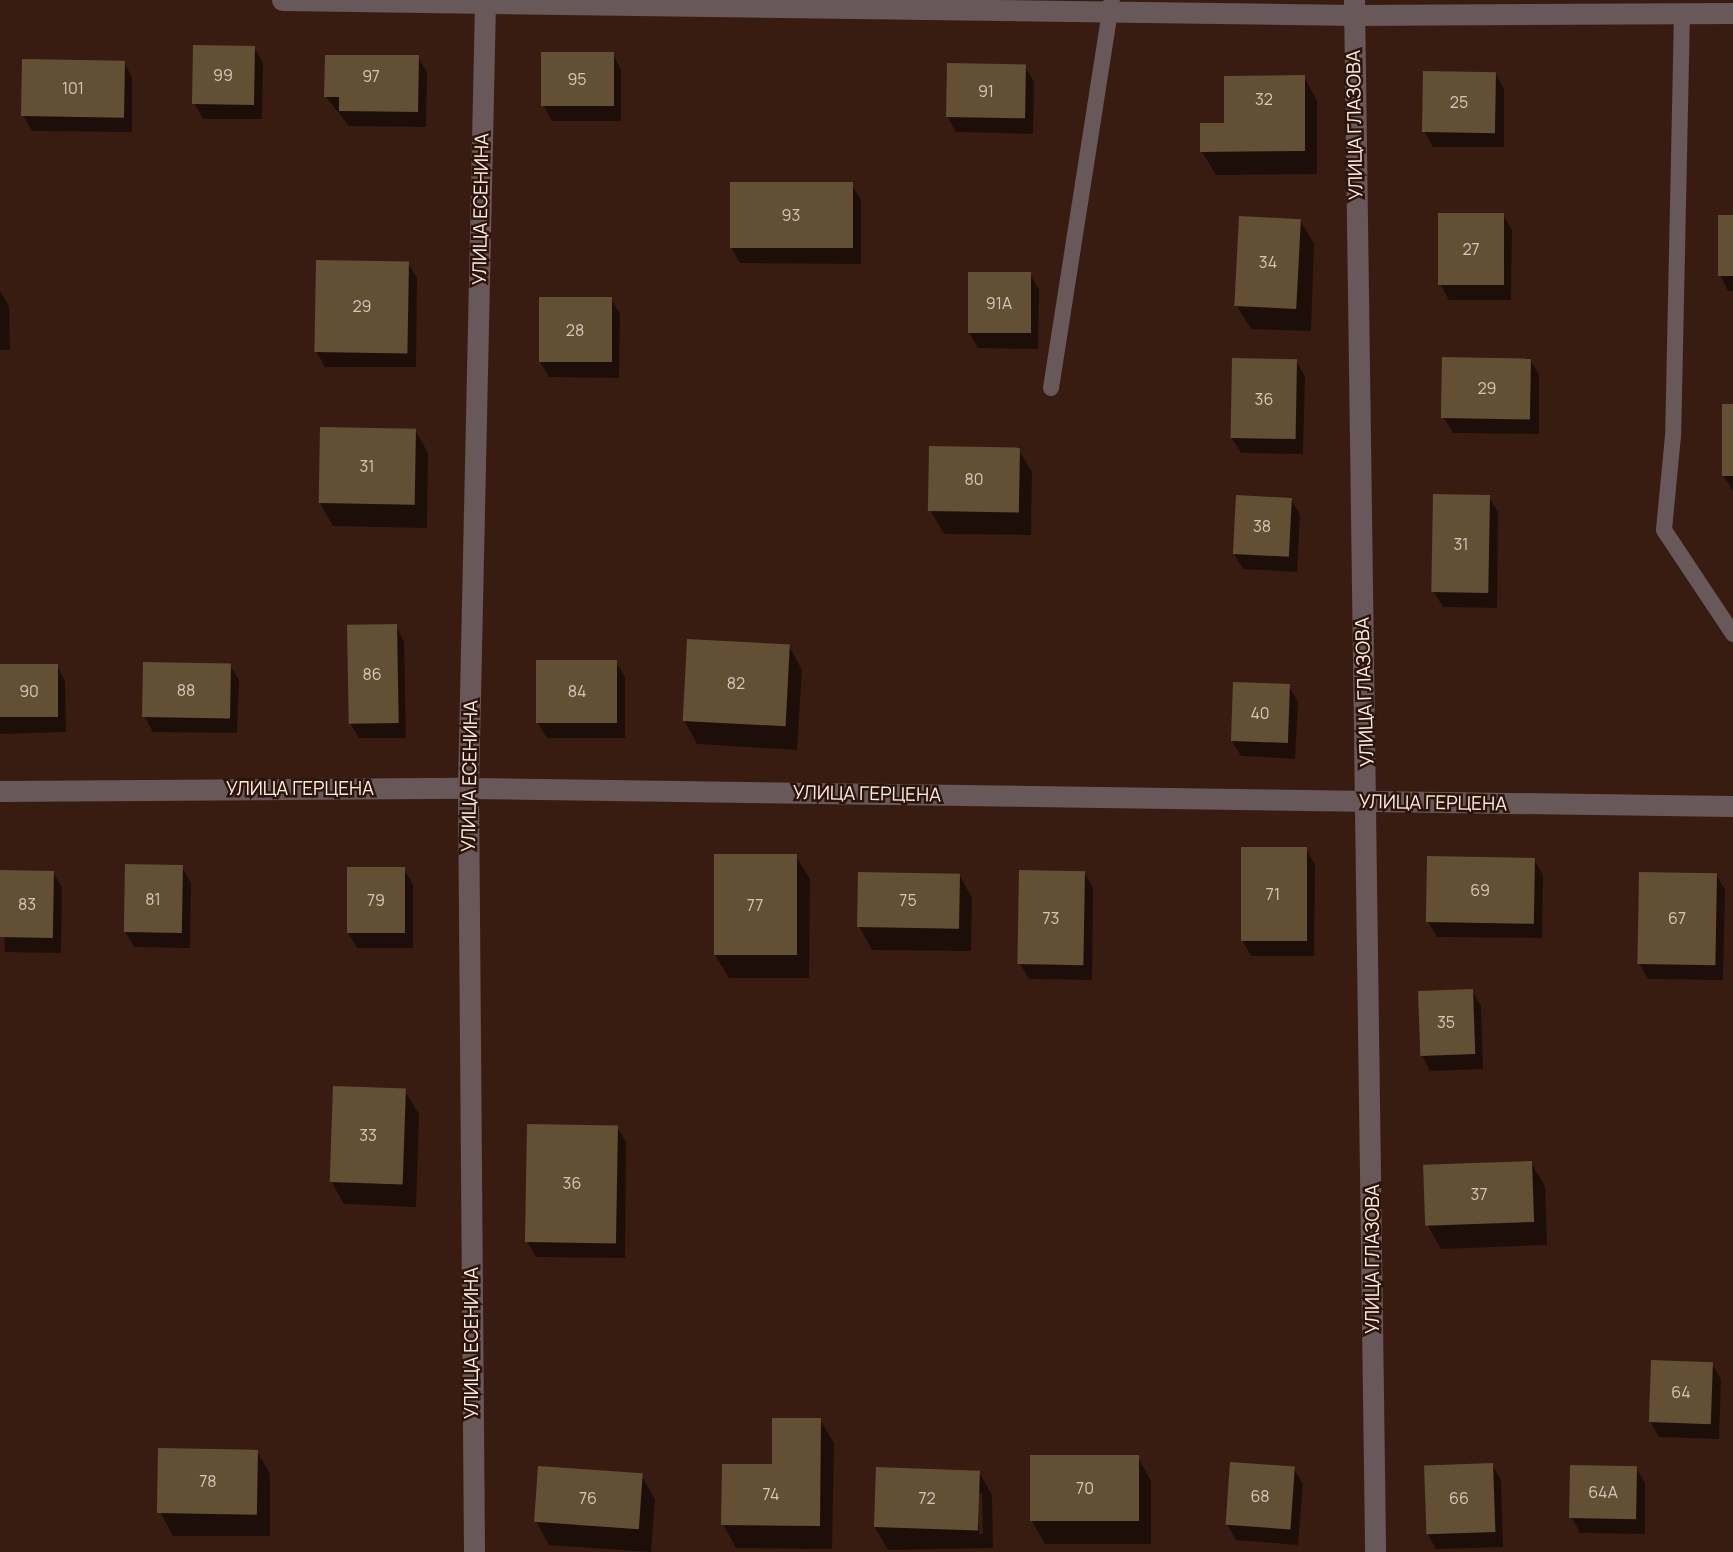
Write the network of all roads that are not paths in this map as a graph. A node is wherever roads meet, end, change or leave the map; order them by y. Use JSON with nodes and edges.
{"nodes":[{"id":1,"x":282,"y":0,"type":"edge"},
{"id":2,"x":485,"y":3,"type":"edge"},
{"id":3,"x":1112,"y":6,"type":"edge"},
{"id":4,"x":1354,"y":7,"type":"edge"},
{"id":5,"x":1682,"y":13,"type":"junction"},
{"id":6,"x":1733,"y":13,"type":"edge"},
{"id":7,"x":1051,"y":388,"type":"dead end"},
{"id":8,"x":1733,"y":634,"type":"edge"},
{"id":9,"x":468,"y":788,"type":"junction"},
{"id":10,"x":0,"y":791,"type":"edge"},
{"id":11,"x":1370,"y":802,"type":"junction"},
{"id":12,"x":1733,"y":806,"type":"edge"},
{"id":13,"x":474,"y":1552,"type":"edge"},
{"id":14,"x":1374,"y":1552,"type":"edge"}],
"edges":[{"from":1,"to":2,"type":"street"},
{"from":2,"to":3,"type":"street"},
{"from":2,"to":9,"type":"street","name":"УЛИЦА ЕСЕНИНА"},
{"from":3,"to":4,"type":"street"},
{"from":3,"to":7,"type":"lane"},
{"from":4,"to":5,"type":"street"},
{"from":4,"to":11,"type":"street","name":"УЛИЦА ГЛАЗОВА"},
{"from":5,"to":6,"type":"street"},
{"from":5,"to":8,"type":"lane"},
{"from":9,"to":10,"type":"street","name":"УЛИЦА ГЕРЦЕНА"},
{"from":9,"to":11,"type":"street","name":"УЛИЦА ГЕРЦЕНА"},
{"from":9,"to":13,"type":"street","name":"УЛИЦА ЕСЕНИНА"},
{"from":11,"to":12,"type":"street","name":"УЛИЦА ГЕРЦЕНА"},
{"from":11,"to":14,"type":"street","name":"УЛИЦА ГЛАЗОВА"}]}
